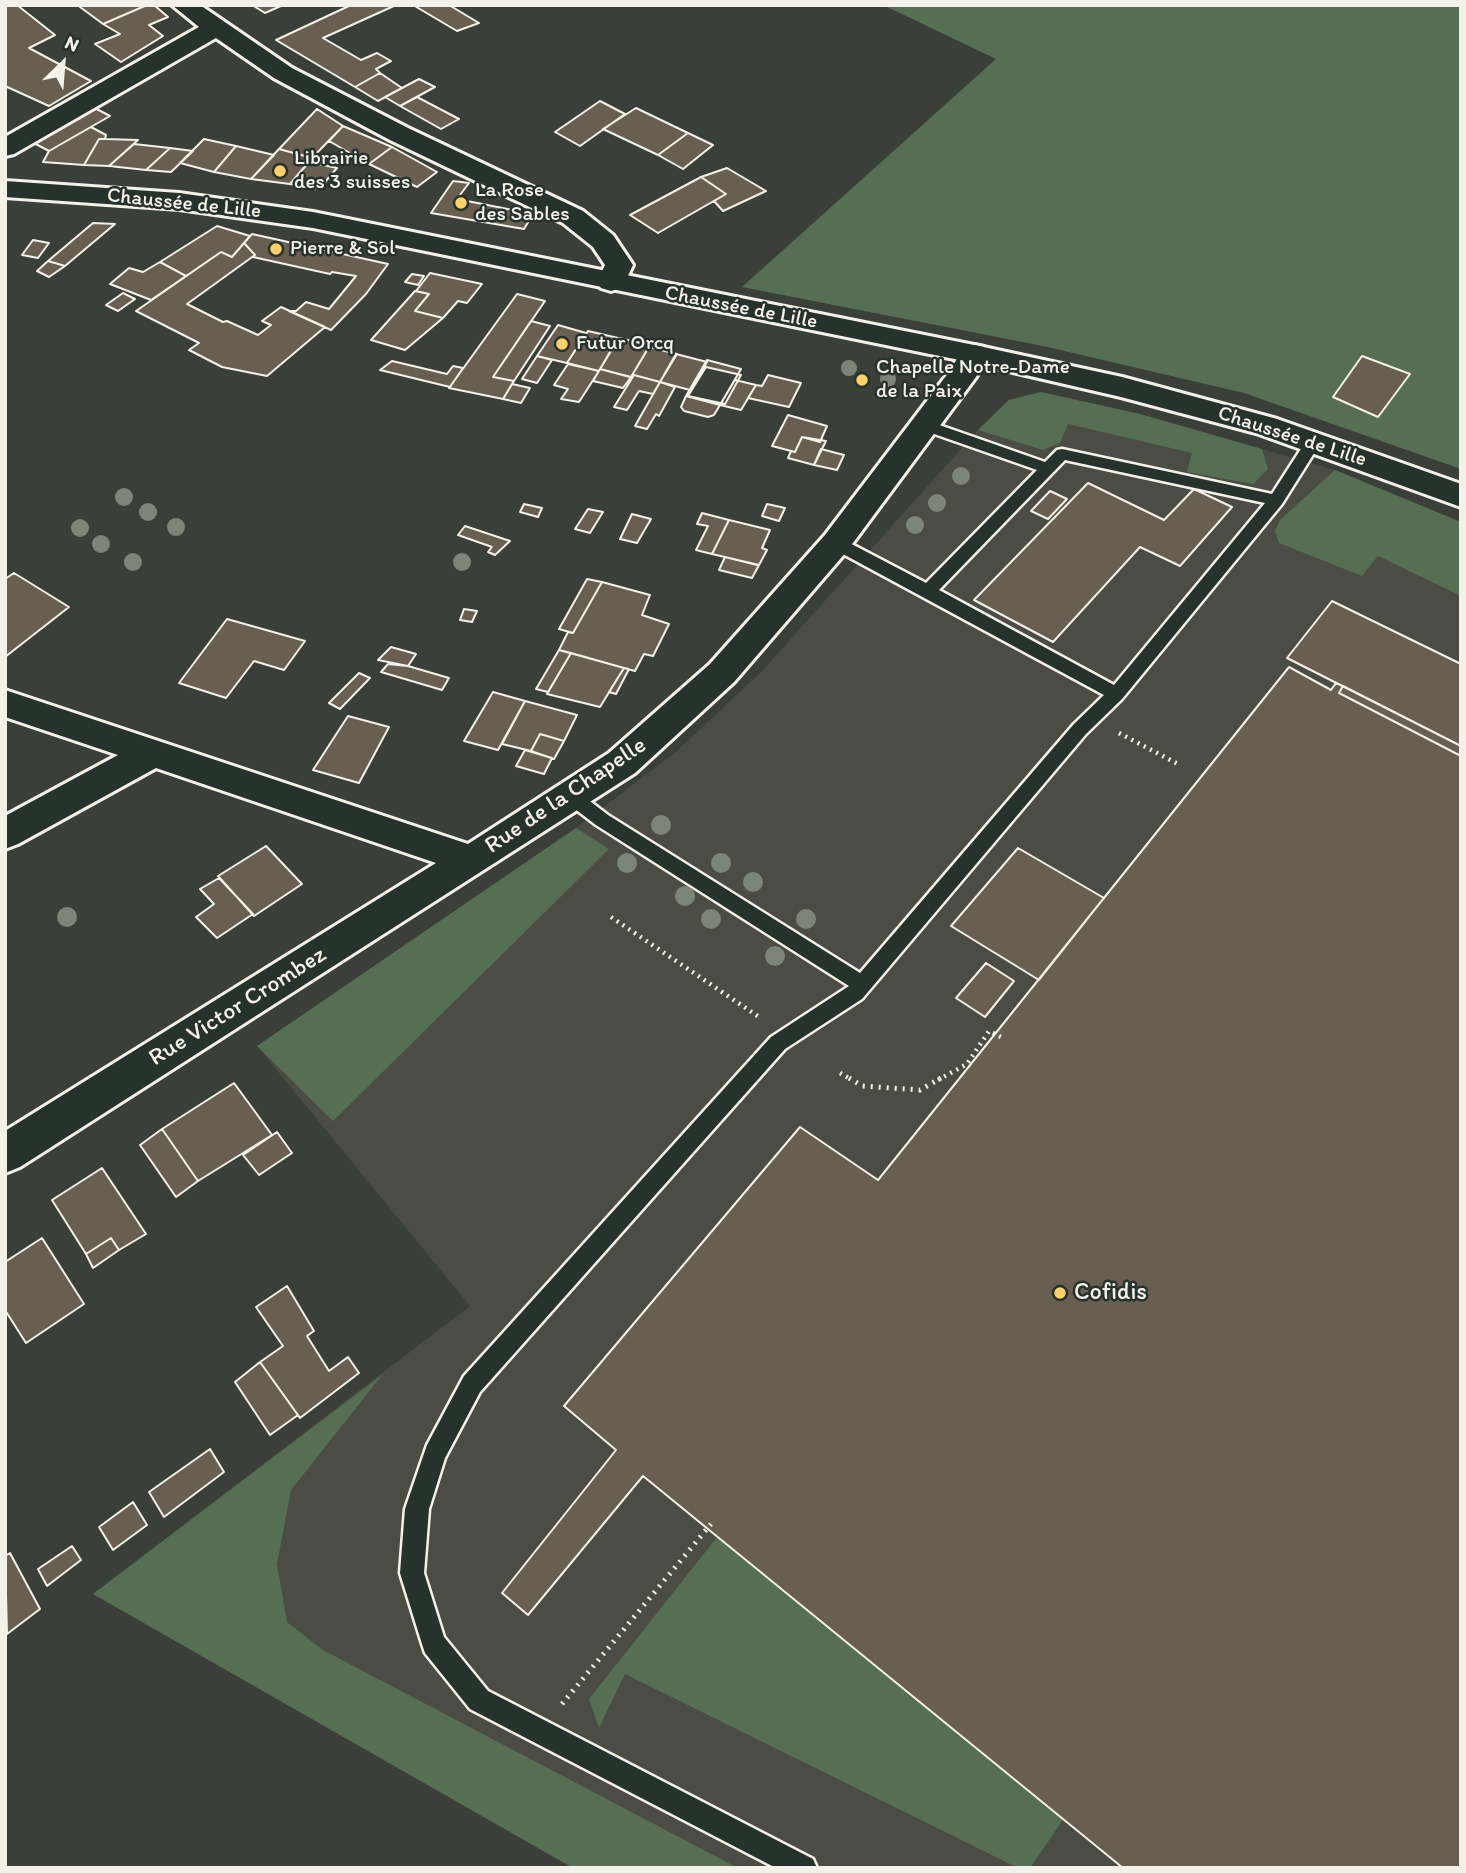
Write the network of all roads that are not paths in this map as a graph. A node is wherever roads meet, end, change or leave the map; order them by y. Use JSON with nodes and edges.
{"nodes":[{"id":1,"x":184,"y":5,"type":"edge"},
{"id":2,"x":215,"y":28,"type":"junction"},
{"id":3,"x":5,"y":148,"type":"edge"},
{"id":4,"x":5,"y":189,"type":"edge"},
{"id":5,"x":611,"y":282,"type":"junction"},
{"id":6,"x":974,"y":354,"type":"junction"},
{"id":7,"x":925,"y":425,"type":"junction"},
{"id":8,"x":1313,"y":442,"type":"junction"},
{"id":9,"x":1047,"y":468,"type":"junction"},
{"id":10,"x":1461,"y":496,"type":"edge"},
{"id":11,"x":1276,"y":500,"type":"junction"},
{"id":12,"x":836,"y":544,"type":"junction"},
{"id":13,"x":928,"y":591,"type":"junction"},
{"id":14,"x":1116,"y":694,"type":"junction"},
{"id":15,"x":5,"y":703,"type":"edge"},
{"id":16,"x":152,"y":753,"type":"junction"},
{"id":17,"x":572,"y":797,"type":"junction"},
{"id":18,"x":5,"y":834,"type":"edge"},
{"id":19,"x":471,"y":860,"type":"junction"},
{"id":20,"x":862,"y":984,"type":"junction"},
{"id":21,"x":5,"y":1154,"type":"edge"},
{"id":22,"x":804,"y":1868,"type":"edge"}],
"edges":[{"from":1,"to":2,"type":"street"},
{"from":2,"to":3,"type":"street"},
{"from":2,"to":5,"type":"street"},
{"from":4,"to":5,"type":"street","name":"Chaussée de Lille"},
{"from":5,"to":6,"type":"street","name":"Chaussée de Lille"},
{"from":6,"to":7,"type":"street","name":"Rue de la Chapelle"},
{"from":6,"to":8,"type":"street","name":"Chaussée de Lille"},
{"from":7,"to":9,"type":"lane"},
{"from":7,"to":12,"type":"street","name":"Rue de la Chapelle"},
{"from":8,"to":10,"type":"street","name":"Chaussée de Lille"},
{"from":8,"to":11,"type":"lane"},
{"from":9,"to":11,"type":"lane"},
{"from":9,"to":13,"type":"lane"},
{"from":11,"to":14,"type":"lane"},
{"from":12,"to":13,"type":"lane"},
{"from":12,"to":17,"type":"street","name":"Rue de la Chapelle"},
{"from":13,"to":14,"type":"lane"},
{"from":14,"to":20,"type":"lane"},
{"from":15,"to":16,"type":"street","name":"Rue de la Chapelle"},
{"from":16,"to":18,"type":"street"},
{"from":16,"to":19,"type":"street","name":"Rue de la Chapelle"},
{"from":17,"to":19,"type":"street","name":"Rue de la Chapelle"},
{"from":17,"to":20,"type":"lane"},
{"from":19,"to":21,"type":"street","name":"Rue Victor Crombez"},
{"from":20,"to":22,"type":"lane"}]}
